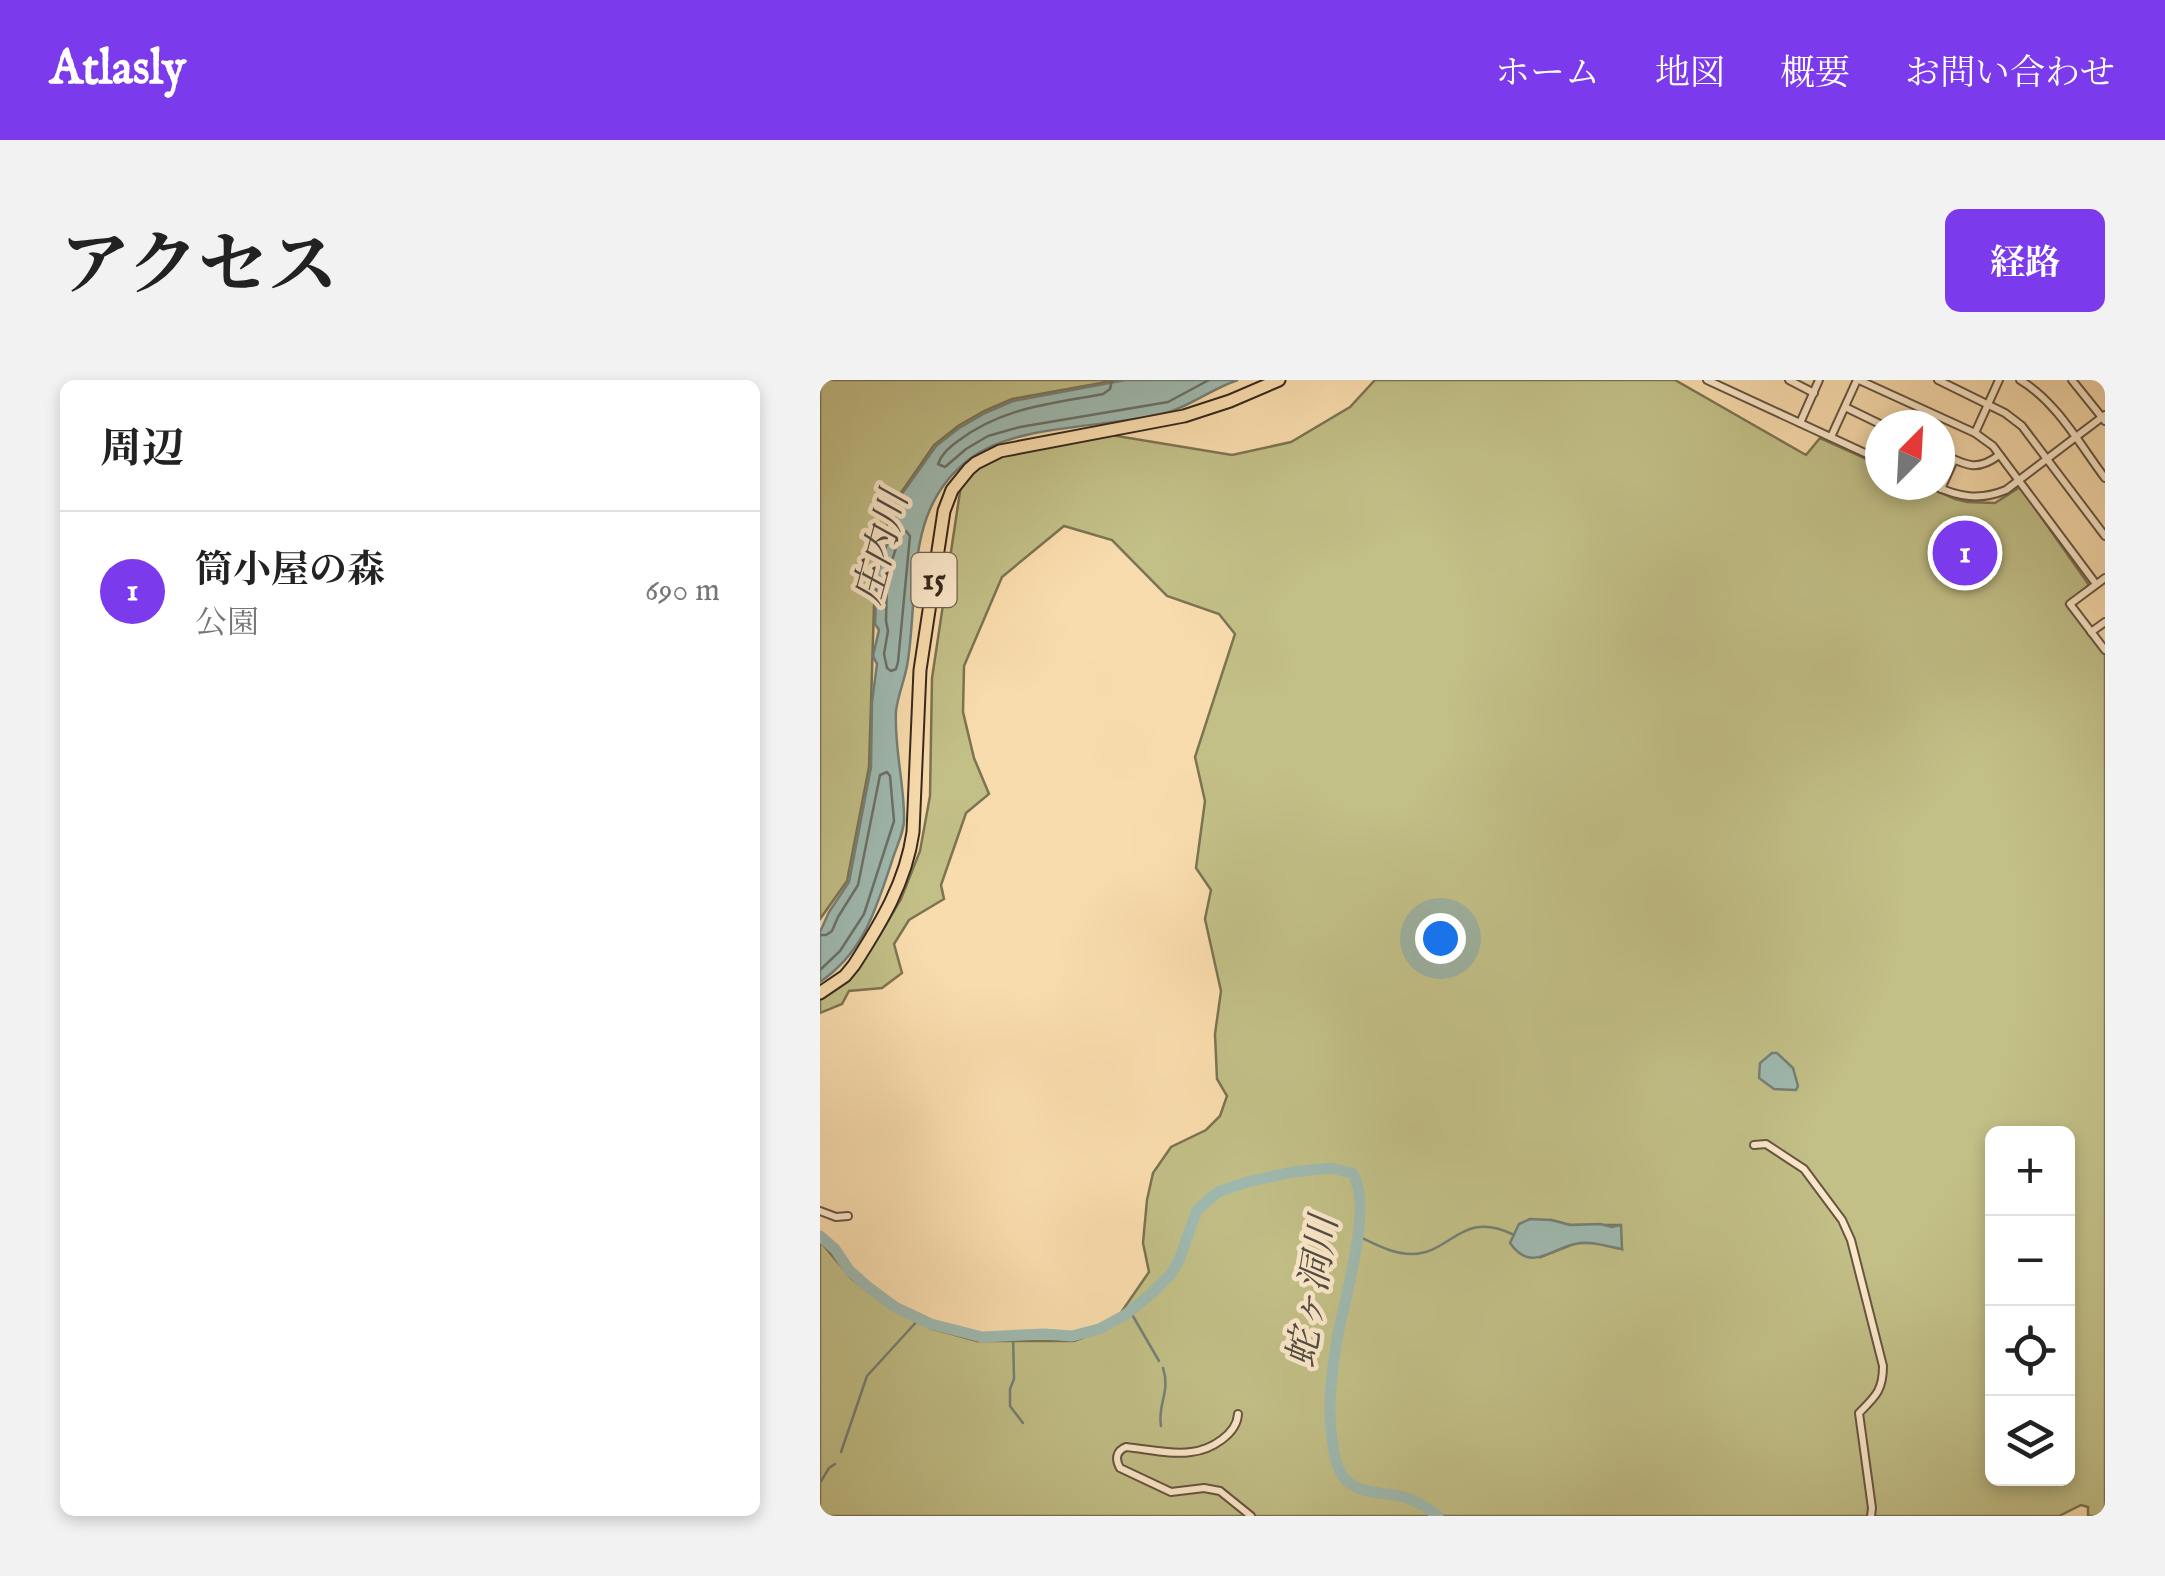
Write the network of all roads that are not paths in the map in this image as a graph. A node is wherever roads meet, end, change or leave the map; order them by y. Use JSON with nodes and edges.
{"nodes":[{"id":1,"x":1279,"y":380,"type":"edge"},
{"id":2,"x":1707,"y":380,"type":"edge"},
{"id":3,"x":1788,"y":380,"type":"edge"},
{"id":4,"x":1819,"y":380,"type":"edge"},
{"id":5,"x":1858,"y":380,"type":"edge"},
{"id":6,"x":1938,"y":380,"type":"edge"},
{"id":7,"x":1999,"y":380,"type":"edge"},
{"id":8,"x":2020,"y":380,"type":"edge"},
{"id":9,"x":2072,"y":380,"type":"edge"},
{"id":10,"x":1814,"y":392,"type":"junction"},
{"id":11,"x":1988,"y":404,"type":"junction"},
{"id":12,"x":1844,"y":407,"type":"junction"},
{"id":13,"x":1865,"y":417,"type":"edge"},
{"id":14,"x":2104,"y":418,"type":"edge"},
{"id":15,"x":1800,"y":423,"type":"junction"},
{"id":16,"x":1975,"y":434,"type":"junction"},
{"id":17,"x":1831,"y":437,"type":"junction"},
{"id":18,"x":2075,"y":438,"type":"junction"},
{"id":19,"x":1865,"y":453,"type":"edge"},
{"id":20,"x":1999,"y":454,"type":"junction"},
{"id":21,"x":2046,"y":459,"type":"junction"},
{"id":22,"x":1955,"y":460,"type":"edge"},
{"id":23,"x":2105,"y":478,"type":"edge"},
{"id":24,"x":2018,"y":480,"type":"junction"},
{"id":25,"x":1955,"y":494,"type":"edge"},
{"id":26,"x":2105,"y":535,"type":"edge"},
{"id":27,"x":2105,"y":578,"type":"edge"},
{"id":28,"x":2096,"y":584,"type":"junction"},
{"id":29,"x":2105,"y":622,"type":"edge"},
{"id":30,"x":2091,"y":632,"type":"junction"},
{"id":31,"x":2105,"y":650,"type":"edge"},
{"id":32,"x":820,"y":993,"type":"edge"},
{"id":33,"x":1754,"y":1144,"type":"dead end"},
{"id":34,"x":820,"y":1210,"type":"edge"},
{"id":35,"x":848,"y":1216,"type":"dead end"},
{"id":36,"x":1238,"y":1414,"type":"dead end"},
{"id":37,"x":1251,"y":1516,"type":"edge"},
{"id":38,"x":1871,"y":1516,"type":"edge"}],
"edges":[{"from":1,"to":32,"type":"main road","number":"15"},
{"from":2,"to":15,"type":"street"},
{"from":3,"to":10,"type":"street"},
{"from":4,"to":10,"type":"street"},
{"from":5,"to":12,"type":"street"},
{"from":5,"to":16,"type":"street"},
{"from":6,"to":11,"type":"street"},
{"from":7,"to":11,"type":"street"},
{"from":8,"to":18,"type":"street"},
{"from":9,"to":14,"type":"street"},
{"from":10,"to":15,"type":"street"},
{"from":11,"to":16,"type":"street"},
{"from":11,"to":21,"type":"street"},
{"from":12,"to":13,"type":"street"},
{"from":12,"to":17,"type":"street"},
{"from":14,"to":18,"type":"street"},
{"from":15,"to":17,"type":"street"},
{"from":16,"to":20,"type":"street"},
{"from":17,"to":19,"type":"street"},
{"from":18,"to":21,"type":"street"},
{"from":18,"to":23,"type":"street"},
{"from":20,"to":22,"type":"street"},
{"from":20,"to":24,"type":"street"},
{"from":21,"to":24,"type":"street"},
{"from":21,"to":26,"type":"street"},
{"from":24,"to":25,"type":"street"},
{"from":24,"to":28,"type":"street"},
{"from":27,"to":28,"type":"street"},
{"from":28,"to":30,"type":"street"},
{"from":29,"to":30,"type":"street"},
{"from":30,"to":31,"type":"street"},
{"from":33,"to":38,"type":"street"},
{"from":34,"to":35,"type":"street"},
{"from":36,"to":37,"type":"street"}]}
